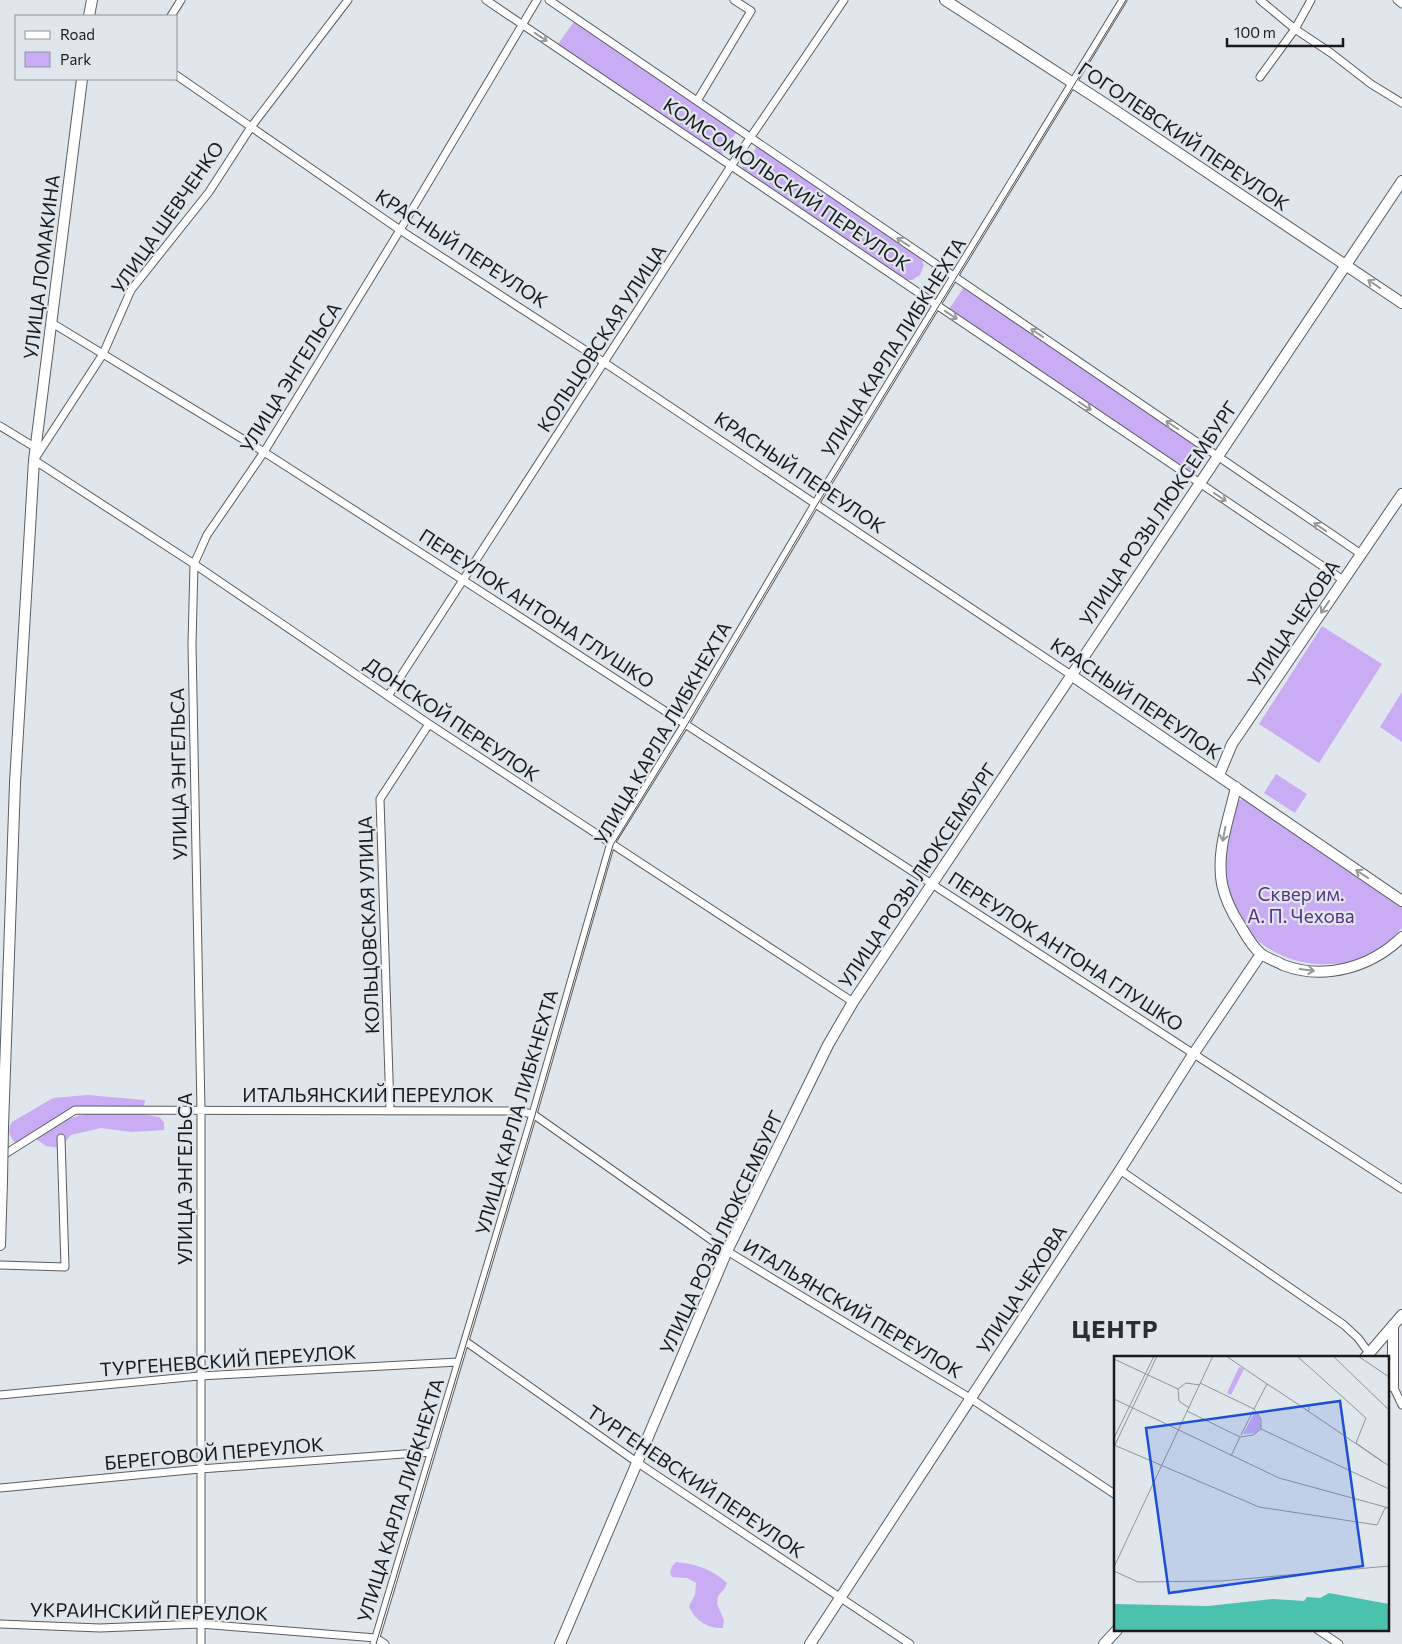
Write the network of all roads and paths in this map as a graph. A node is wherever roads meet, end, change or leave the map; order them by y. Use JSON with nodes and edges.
{"nodes":[{"id":1,"x":92,"y":0,"type":"edge"},
{"id":2,"x":181,"y":0,"type":"edge"},
{"id":3,"x":348,"y":0,"type":"edge"},
{"id":4,"x":486,"y":0,"type":"edge"},
{"id":5,"x":537,"y":0,"type":"edge"},
{"id":6,"x":549,"y":0,"type":"edge"},
{"id":7,"x":734,"y":0,"type":"edge"},
{"id":8,"x":844,"y":0,"type":"edge"},
{"id":9,"x":945,"y":0,"type":"edge"},
{"id":10,"x":1123,"y":0,"type":"edge"},
{"id":11,"x":1260,"y":0,"type":"edge"},
{"id":12,"x":1311,"y":0,"type":"edge"},
{"id":13,"x":1397,"y":0,"type":"edge"},
{"id":14,"x":1402,"y":4,"type":"edge"},
{"id":15,"x":89,"y":15,"type":"edge"},
{"id":16,"x":172,"y":15,"type":"edge"},
{"id":17,"x":522,"y":24,"type":"junction"},
{"id":18,"x":1295,"y":29,"type":"junction"},
{"id":19,"x":178,"y":76,"type":"edge"},
{"id":20,"x":1260,"y":77,"type":"dead end"},
{"id":21,"x":82,"y":80,"type":"edge"},
{"id":22,"x":1072,"y":83,"type":"junction"},
{"id":23,"x":697,"y":101,"type":"junction"},
{"id":24,"x":1402,"y":103,"type":"edge"},
{"id":25,"x":251,"y":127,"type":"junction"},
{"id":26,"x":752,"y":138,"type":"junction"},
{"id":27,"x":731,"y":166,"type":"junction"},
{"id":28,"x":1402,"y":181,"type":"edge"},
{"id":29,"x":400,"y":230,"type":"junction"},
{"id":30,"x":1346,"y":265,"type":"junction"},
{"id":31,"x":955,"y":277,"type":"junction"},
{"id":32,"x":1402,"y":303,"type":"edge"},
{"id":33,"x":936,"y":306,"type":"junction"},
{"id":34,"x":52,"y":323,"type":"junction"},
{"id":35,"x":103,"y":354,"type":"junction"},
{"id":36,"x":605,"y":363,"type":"junction"},
{"id":37,"x":0,"y":426,"type":"edge"},
{"id":38,"x":36,"y":448,"type":"junction"},
{"id":39,"x":264,"y":452,"type":"junction"},
{"id":40,"x":1217,"y":456,"type":"junction"},
{"id":41,"x":34,"y":460,"type":"junction"},
{"id":42,"x":1199,"y":483,"type":"junction"},
{"id":43,"x":1402,"y":494,"type":"edge"},
{"id":44,"x":815,"y":504,"type":"junction"},
{"id":45,"x":1361,"y":554,"type":"junction"},
{"id":46,"x":194,"y":564,"type":"junction"},
{"id":47,"x":463,"y":580,"type":"junction"},
{"id":48,"x":1343,"y":580,"type":"junction"},
{"id":49,"x":1071,"y":675,"type":"junction"},
{"id":50,"x":388,"y":696,"type":"junction"},
{"id":51,"x":429,"y":724,"type":"junction"},
{"id":52,"x":685,"y":724,"type":"junction"},
{"id":53,"x":1218,"y":774,"type":"junction"},
{"id":54,"x":1236,"y":787,"type":"junction"},
{"id":55,"x":611,"y":843,"type":"junction"},
{"id":56,"x":932,"y":883,"type":"junction"},
{"id":57,"x":1402,"y":901,"type":"edge"},
{"id":58,"x":1402,"y":937,"type":"edge"},
{"id":59,"x":1261,"y":954,"type":"junction"},
{"id":60,"x":854,"y":1002,"type":"junction"},
{"id":61,"x":1194,"y":1054,"type":"junction"},
{"id":62,"x":390,"y":1109,"type":"junction"},
{"id":63,"x":200,"y":1111,"type":"junction"},
{"id":64,"x":533,"y":1114,"type":"junction"},
{"id":65,"x":61,"y":1138,"type":"dead end"},
{"id":66,"x":0,"y":1158,"type":"edge"},
{"id":67,"x":1120,"y":1170,"type":"junction"},
{"id":68,"x":1402,"y":1189,"type":"edge"},
{"id":69,"x":0,"y":1245,"type":"edge"},
{"id":70,"x":728,"y":1251,"type":"junction"},
{"id":71,"x":0,"y":1265,"type":"edge"},
{"id":72,"x":1402,"y":1315,"type":"edge"},
{"id":73,"x":1393,"y":1325,"type":"junction"},
{"id":74,"x":465,"y":1342,"type":"junction"},
{"id":75,"x":1370,"y":1352,"type":"edge"},
{"id":76,"x":1392,"y":1352,"type":"junction"},
{"id":77,"x":458,"y":1362,"type":"junction"},
{"id":78,"x":199,"y":1376,"type":"junction"},
{"id":79,"x":1390,"y":1386,"type":"edge"},
{"id":80,"x":0,"y":1395,"type":"edge"},
{"id":81,"x":970,"y":1398,"type":"junction"},
{"id":82,"x":1402,"y":1405,"type":"edge"},
{"id":83,"x":431,"y":1452,"type":"junction"},
{"id":84,"x":638,"y":1462,"type":"junction"},
{"id":85,"x":200,"y":1469,"type":"junction"},
{"id":86,"x":0,"y":1488,"type":"edge"},
{"id":87,"x":1114,"y":1494,"type":"edge"},
{"id":88,"x":840,"y":1598,"type":"junction"},
{"id":89,"x":0,"y":1624,"type":"edge"},
{"id":90,"x":200,"y":1624,"type":"junction"},
{"id":91,"x":1115,"y":1632,"type":"edge"},
{"id":92,"x":1321,"y":1632,"type":"edge"},
{"id":93,"x":375,"y":1641,"type":"edge"},
{"id":94,"x":201,"y":1644,"type":"edge"},
{"id":95,"x":385,"y":1644,"type":"edge"},
{"id":96,"x":560,"y":1644,"type":"edge"},
{"id":97,"x":810,"y":1644,"type":"edge"},
{"id":98,"x":910,"y":1644,"type":"edge"},
{"id":99,"x":1104,"y":1644,"type":"edge"},
{"id":100,"x":1339,"y":1644,"type":"edge"}],
"edges":[{"from":1,"to":15,"type":"street"},
{"from":2,"to":16,"type":"street"},
{"from":3,"to":25,"type":"street","name":"УЛИЦА ШЕВЧЕНКО"},
{"from":4,"to":17,"type":"street","name":"КОМСОМОЛЬСКИЙ ПЕРЕУЛОК"},
{"from":5,"to":17,"type":"street","name":"УЛИЦА ЭНГЕЛЬСА"},
{"from":6,"to":23,"type":"street","name":"КОМСОМОЛЬСКИЙ ПЕРЕУЛОК"},
{"from":7,"to":23,"type":"street"},
{"from":8,"to":26,"type":"street","name":"КОЛЬЦОВСКАЯ УЛИЦА"},
{"from":9,"to":22,"type":"street","name":"ГОГОЛЕВСКИЙ ПЕРЕУЛОК"},
{"from":10,"to":22,"type":"street","name":"УЛИЦА КАРЛА ЛИБКНЕХТА"},
{"from":11,"to":18,"type":"street"},
{"from":12,"to":18,"type":"street"},
{"from":13,"to":14,"type":"street"},
{"from":17,"to":27,"type":"street","name":"КОМСОМОЛЬСКИЙ ПЕРЕУЛОК","one_way":true},
{"from":17,"to":29,"type":"street","name":"УЛИЦА ЭНГЕЛЬСА"},
{"from":18,"to":20,"type":"street"},
{"from":18,"to":24,"type":"street"},
{"from":19,"to":25,"type":"street","name":"КРАСНЫЙ ПЕРЕУЛОК"},
{"from":21,"to":34,"type":"street","name":"УЛИЦА ЛОМАКИНА"},
{"from":22,"to":30,"type":"street","name":"ГОГОЛЕВСКИЙ ПЕРЕУЛОК"},
{"from":22,"to":31,"type":"street","name":"УЛИЦА КАРЛА ЛИБКНЕХТА"},
{"from":23,"to":26,"type":"street","name":"КОМСОМОЛЬСКИЙ ПЕРЕУЛОК"},
{"from":25,"to":29,"type":"street","name":"КРАСНЫЙ ПЕРЕУЛОК"},
{"from":25,"to":35,"type":"street","name":"УЛИЦА ШЕВЧЕНКО"},
{"from":26,"to":27,"type":"street","name":"КОЛЬЦОВСКАЯ УЛИЦА"},
{"from":31,"to":26,"type":"street","name":"КОМСОМОЛЬСКИЙ ПЕРЕУЛОК","one_way":true},
{"from":27,"to":33,"type":"street","name":"КОМСОМОЛЬСКИЙ ПЕРЕУЛОК"},
{"from":27,"to":36,"type":"street","name":"КОЛЬЦОВСКАЯ УЛИЦА"},
{"from":28,"to":30,"type":"street","name":"УЛИЦА РОЗЫ ЛЮКСЕМБУРГ"},
{"from":29,"to":36,"type":"street","name":"КРАСНЫЙ ПЕРЕУЛОК"},
{"from":29,"to":39,"type":"street","name":"УЛИЦА ЭНГЕЛЬСА"},
{"from":32,"to":30,"type":"street","name":"ГОГОЛЕВСКИЙ ПЕРЕУЛОК","one_way":true},
{"from":30,"to":40,"type":"street","name":"УЛИЦА РОЗЫ ЛЮКСЕМБУРГ"},
{"from":31,"to":33,"type":"street","name":"УЛИЦА КАРЛА ЛИБКНЕХТА"},
{"from":40,"to":31,"type":"street","name":"КОМСОМОЛЬСКИЙ ПЕРЕУЛОК","one_way":true},
{"from":33,"to":42,"type":"street","name":"КОМСОМОЛЬСКИЙ ПЕРЕУЛОК","one_way":true},
{"from":33,"to":44,"type":"street","name":"УЛИЦА КАРЛА ЛИБКНЕХТА"},
{"from":34,"to":35,"type":"street","name":"ПЕРЕУЛОК АНТОНА ГЛУШКО"},
{"from":34,"to":38,"type":"street","name":"УЛИЦА ЛОМАКИНА"},
{"from":35,"to":39,"type":"street","name":"ПЕРЕУЛОК АНТОНА ГЛУШКО"},
{"from":35,"to":41,"type":"street","name":"УЛИЦА ШЕВЧЕНКО"},
{"from":36,"to":44,"type":"street","name":"КРАСНЫЙ ПЕРЕУЛОК"},
{"from":36,"to":47,"type":"street","name":"КОЛЬЦОВСКАЯ УЛИЦА"},
{"from":37,"to":38,"type":"street"},
{"from":38,"to":41,"type":"street","name":"УЛИЦА ЛОМАКИНА"},
{"from":39,"to":46,"type":"street","name":"УЛИЦА ЭНГЕЛЬСА"},
{"from":39,"to":47,"type":"street","name":"ПЕРЕУЛОК АНТОНА ГЛУШКО"},
{"from":40,"to":42,"type":"street","name":"УЛИЦА РОЗЫ ЛЮКСЕМБУРГ"},
{"from":45,"to":40,"type":"street","name":"КОМСОМОЛЬСКИЙ ПЕРЕУЛОК","one_way":true},
{"from":41,"to":46,"type":"street","name":"ДОНСКОЙ ПЕРЕУЛОК"},
{"from":41,"to":69,"type":"street","name":"УЛИЦА ШЕВЧЕНКО","bridge":true},
{"from":42,"to":48,"type":"street","name":"КОМСОМОЛЬСКИЙ ПЕРЕУЛОК","one_way":true},
{"from":42,"to":49,"type":"street","name":"УЛИЦА РОЗЫ ЛЮКСЕМБУРГ"},
{"from":43,"to":45,"type":"street","name":"УЛИЦА ЧЕХОВА"},
{"from":44,"to":49,"type":"street","name":"КРАСНЫЙ ПЕРЕУЛОК"},
{"from":44,"to":52,"type":"street","name":"УЛИЦА КАРЛА ЛИБКНЕХТА"},
{"from":45,"to":48,"type":"street","name":"УЛИЦА ЧЕХОВА"},
{"from":46,"to":50,"type":"street","name":"ДОНСКОЙ ПЕРЕУЛОК"},
{"from":46,"to":63,"type":"street","name":"УЛИЦА ЭНГЕЛЬСА"},
{"from":47,"to":50,"type":"street","name":"КОЛЬЦОВСКАЯ УЛИЦА"},
{"from":47,"to":52,"type":"street","name":"ПЕРЕУЛОК АНТОНА ГЛУШКО"},
{"from":48,"to":53,"type":"street","name":"УЛИЦА ЧЕХОВА","one_way":true},
{"from":49,"to":53,"type":"street","name":"КРАСНЫЙ ПЕРЕУЛОК"},
{"from":49,"to":56,"type":"street","name":"УЛИЦА РОЗЫ ЛЮКСЕМБУРГ"},
{"from":50,"to":51,"type":"street","name":"ДОНСКОЙ ПЕРЕУЛОК"},
{"from":51,"to":55,"type":"street","name":"ДОНСКОЙ ПЕРЕУЛОК"},
{"from":51,"to":62,"type":"street","name":"КОЛЬЦОВСКАЯ УЛИЦА"},
{"from":52,"to":55,"type":"street","name":"УЛИЦА КАРЛА ЛИБКНЕХТА"},
{"from":52,"to":56,"type":"street","name":"ПЕРЕУЛОК АНТОНА ГЛУШКО"},
{"from":53,"to":54,"type":"street","name":"КРАСНЫЙ ПЕРЕУЛОК"},
{"from":57,"to":54,"type":"street","name":"КРАСНЫЙ ПЕРЕУЛОК","one_way":true},
{"from":54,"to":59,"type":"street","one_way":true},
{"from":55,"to":60,"type":"street","name":"ДОНСКОЙ ПЕРЕУЛОК"},
{"from":55,"to":64,"type":"street","name":"УЛИЦА КАРЛА ЛИБКНЕХТА"},
{"from":56,"to":60,"type":"street","name":"УЛИЦА РОЗЫ ЛЮКСЕМБУРГ"},
{"from":56,"to":61,"type":"street","name":"ПЕРЕУЛОК АНТОНА ГЛУШКО"},
{"from":59,"to":58,"type":"street","one_way":true},
{"from":59,"to":61,"type":"street","name":"УЛИЦА ЧЕХОВА"},
{"from":60,"to":70,"type":"street","name":"УЛИЦА РОЗЫ ЛЮКСЕМБУРГ"},
{"from":61,"to":67,"type":"street","name":"УЛИЦА ЧЕХОВА"},
{"from":61,"to":68,"type":"street","name":"ПЕРЕУЛОК АНТОНА ГЛУШКО"},
{"from":62,"to":63,"type":"street","name":"ИТАЛЬЯНСКИЙ ПЕРЕУЛОК"},
{"from":62,"to":64,"type":"street","name":"ИТАЛЬЯНСКИЙ ПЕРЕУЛОК"},
{"from":63,"to":66,"type":"street","name":"ИТАЛЬЯНСКИЙ ПЕРЕУЛОК"},
{"from":63,"to":78,"type":"street","name":"УЛИЦА ЭНГЕЛЬСА"},
{"from":64,"to":70,"type":"street","name":"ИТАЛЬЯНСКИЙ ПЕРЕУЛОК"},
{"from":64,"to":74,"type":"street","name":"УЛИЦА КАРЛА ЛИБКНЕХТА"},
{"from":65,"to":71,"type":"street"},
{"from":67,"to":75,"type":"street"},
{"from":67,"to":81,"type":"street","name":"УЛИЦА ЧЕХОВА"},
{"from":70,"to":81,"type":"street","name":"ИТАЛЬЯНСКИЙ ПЕРЕУЛОК"},
{"from":70,"to":84,"type":"street","name":"УЛИЦА РОЗЫ ЛЮКСЕМБУРГ"},
{"from":72,"to":73,"type":"street"},
{"from":73,"to":75,"type":"street"},
{"from":73,"to":76,"type":"street"},
{"from":74,"to":77,"type":"street","name":"УЛИЦА КАРЛА ЛИБКНЕХТА"},
{"from":74,"to":84,"type":"street","name":"ТУРГЕНЕВСКИЙ ПЕРЕУЛОК"},
{"from":75,"to":76,"type":"street"},
{"from":76,"to":79,"type":"street"},
{"from":77,"to":78,"type":"street","name":"ТУРГЕНЕВСКИЙ ПЕРЕУЛОК"},
{"from":77,"to":83,"type":"street","name":"УЛИЦА КАРЛА ЛИБКНЕХТА"},
{"from":78,"to":80,"type":"street","name":"ТУРГЕНЕВСКИЙ ПЕРЕУЛОК"},
{"from":78,"to":85,"type":"street","name":"УЛИЦА ЭНГЕЛЬСА"},
{"from":79,"to":82,"type":"street"},
{"from":81,"to":87,"type":"street","name":"ИТАЛЬЯНСКИЙ ПЕРЕУЛОК"},
{"from":81,"to":88,"type":"street","name":"УЛИЦА ЧЕХОВА"},
{"from":83,"to":85,"type":"street","name":"БЕРЕГОВОЙ ПЕРЕУЛОК"},
{"from":83,"to":93,"type":"street","name":"УЛИЦА КАРЛА ЛИБКНЕХТА"},
{"from":84,"to":88,"type":"street","name":"ТУРГЕНЕВСКИЙ ПЕРЕУЛОК"},
{"from":84,"to":96,"type":"street","name":"УЛИЦА РОЗЫ ЛЮКСЕМБУРГ"},
{"from":85,"to":86,"type":"street","name":"БЕРЕГОВОЙ ПЕРЕУЛОК"},
{"from":85,"to":90,"type":"street","name":"УЛИЦА ЭНГЕЛЬСА"},
{"from":88,"to":97,"type":"street","name":"УЛИЦА ЧЕХОВА"},
{"from":88,"to":98,"type":"street","name":"ТУРГЕНЕВСКИЙ ПЕРЕУЛОК"},
{"from":89,"to":90,"type":"street","name":"УКРАИНСКИЙ ПЕРЕУЛОК"},
{"from":90,"to":93,"type":"street","name":"УКРАИНСКИЙ ПЕРЕУЛОК"},
{"from":90,"to":94,"type":"street","name":"УЛИЦА ЭНГЕЛЬСА"},
{"from":91,"to":99,"type":"street"},
{"from":92,"to":100,"type":"street"},
{"from":93,"to":95,"type":"street","name":"УКРАИНСКИЙ ПЕРЕУЛОК"}]}
